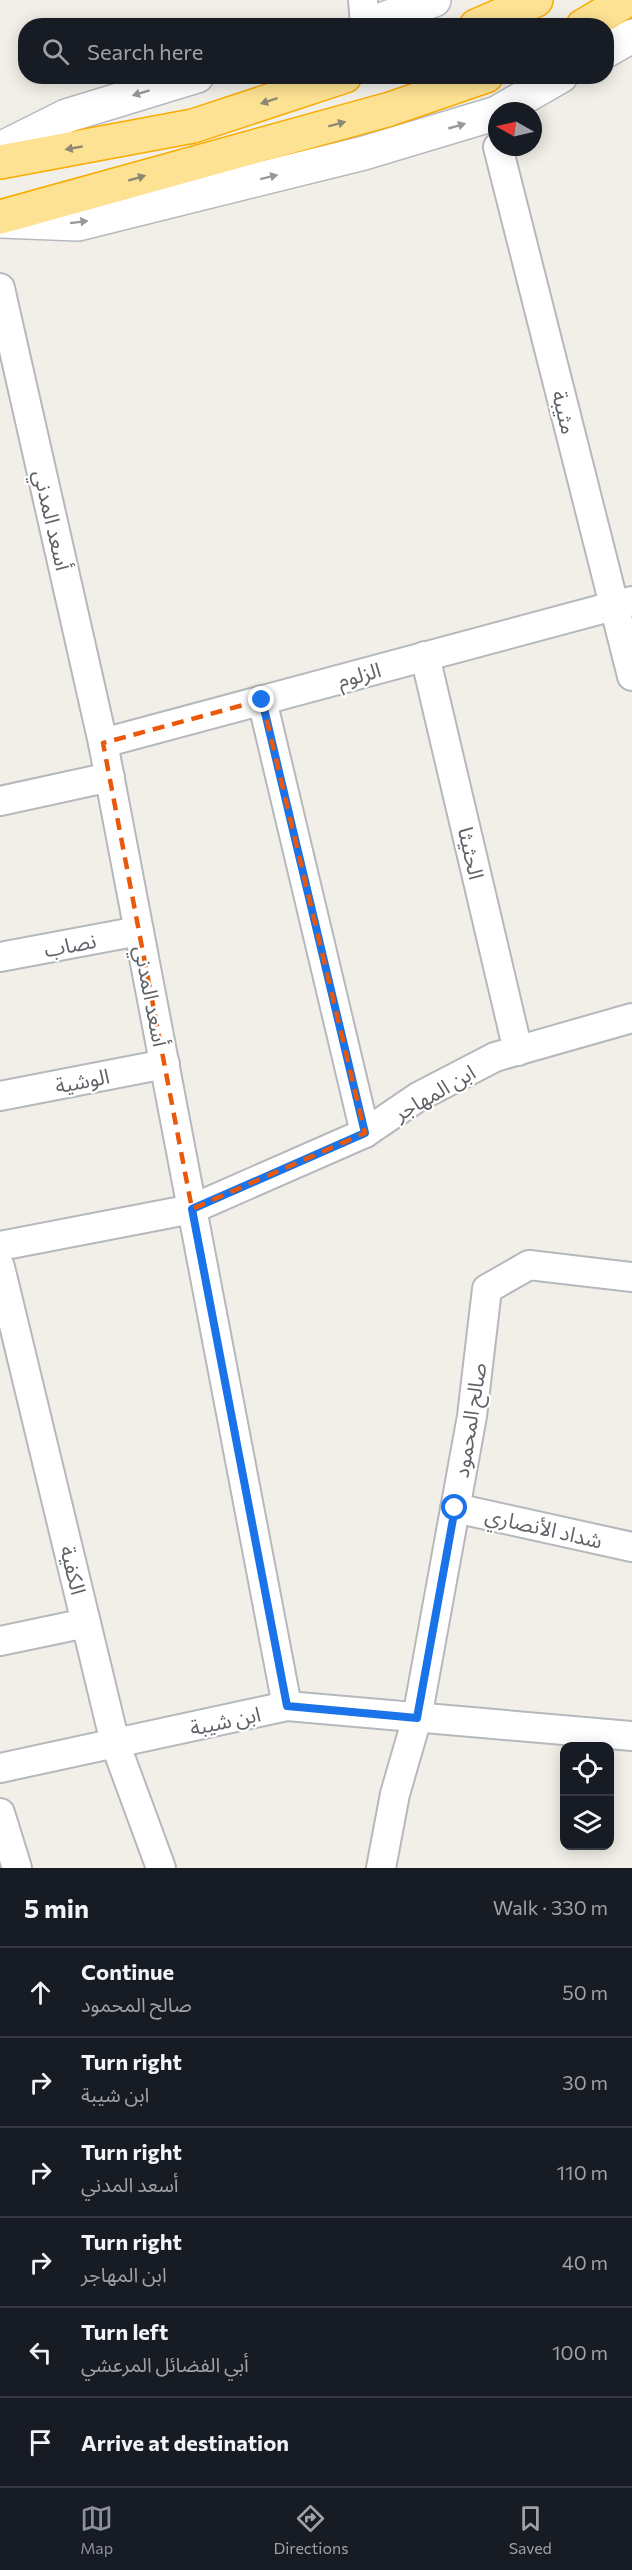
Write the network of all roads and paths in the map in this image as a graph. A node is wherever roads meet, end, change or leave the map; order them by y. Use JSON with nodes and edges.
{"nodes":[{"id":1,"x":363,"y":0,"type":"edge"},
{"id":2,"x":435,"y":0,"type":"edge"},
{"id":3,"x":536,"y":0,"type":"edge"},
{"id":4,"x":627,"y":0,"type":"edge"},
{"id":5,"x":364,"y":18,"type":"edge"},
{"id":6,"x":387,"y":18,"type":"edge"},
{"id":7,"x":494,"y":18,"type":"edge"},
{"id":8,"x":597,"y":18,"type":"edge"},
{"id":9,"x":632,"y":36,"type":"edge"},
{"id":10,"x":614,"y":46,"type":"edge"},
{"id":11,"x":170,"y":84,"type":"edge"},
{"id":12,"x":321,"y":84,"type":"edge"},
{"id":13,"x":463,"y":84,"type":"edge"},
{"id":14,"x":551,"y":84,"type":"edge"},
{"id":15,"x":528,"y":102,"type":"edge"},
{"id":16,"x":488,"y":128,"type":"edge"},
{"id":17,"x":0,"y":149,"type":"edge"},
{"id":18,"x":505,"y":156,"type":"edge"},
{"id":19,"x":0,"y":162,"type":"edge"},
{"id":20,"x":0,"y":217,"type":"edge"},
{"id":21,"x":0,"y":221,"type":"edge"},
{"id":22,"x":0,"y":288,"type":"edge"},
{"id":23,"x":623,"y":603,"type":"edge"},
{"id":24,"x":425,"y":656,"type":"junction"},
{"id":25,"x":632,"y":676,"type":"edge"},
{"id":26,"x":262,"y":700,"type":"junction"},
{"id":27,"x":103,"y":743,"type":"junction"},
{"id":28,"x":110,"y":777,"type":"junction"},
{"id":29,"x":0,"y":801,"type":"edge"},
{"id":30,"x":139,"y":931,"type":"junction"},
{"id":31,"x":0,"y":957,"type":"edge"},
{"id":32,"x":632,"y":1018,"type":"edge"},
{"id":33,"x":518,"y":1051,"type":"junction"},
{"id":34,"x":165,"y":1064,"type":"junction"},
{"id":35,"x":0,"y":1096,"type":"edge"},
{"id":36,"x":365,"y":1133,"type":"junction"},
{"id":37,"x":192,"y":1209,"type":"junction"},
{"id":38,"x":0,"y":1246,"type":"edge"},
{"id":39,"x":0,"y":1267,"type":"edge"},
{"id":40,"x":632,"y":1277,"type":"edge"},
{"id":41,"x":455,"y":1508,"type":"junction"},
{"id":42,"x":632,"y":1547,"type":"edge"},
{"id":43,"x":86,"y":1623,"type":"junction"},
{"id":44,"x":0,"y":1641,"type":"edge"},
{"id":45,"x":287,"y":1706,"type":"junction"},
{"id":46,"x":417,"y":1718,"type":"junction"},
{"id":47,"x":632,"y":1736,"type":"edge"},
{"id":48,"x":115,"y":1743,"type":"junction"},
{"id":49,"x":0,"y":1768,"type":"edge"},
{"id":50,"x":0,"y":1813,"type":"edge"},
{"id":51,"x":17,"y":1868,"type":"edge"},
{"id":52,"x":161,"y":1868,"type":"edge"},
{"id":53,"x":381,"y":1868,"type":"edge"}],
"edges":[{"from":1,"to":5,"type":"street"},
{"from":2,"to":6,"type":"main road"},
{"from":3,"to":7,"type":"highway"},
{"from":4,"to":8,"type":"highway"},
{"from":9,"to":10,"type":"main road"},
{"from":11,"to":17,"type":"main road","one_way":true},
{"from":12,"to":19,"type":"highway","one_way":true},
{"from":20,"to":13,"type":"highway","one_way":true},
{"from":14,"to":15,"type":"main road"},
{"from":21,"to":16,"type":"main road","one_way":true},
{"from":18,"to":23,"type":"street","name":"مثيبة"},
{"from":22,"to":27,"type":"street","name":"أسعد المدني"},
{"from":23,"to":24,"type":"street","name":"الزلوم"},
{"from":23,"to":25,"type":"street","name":"مثيبة"},
{"from":24,"to":26,"type":"street","name":"الزلوم"},
{"from":24,"to":33,"type":"street","name":"الحثيثا"},
{"from":26,"to":27,"type":"street","name":"الزلوم"},
{"from":26,"to":36,"type":"street"},
{"from":27,"to":28,"type":"street","name":"أسعد المدني"},
{"from":28,"to":29,"type":"street"},
{"from":28,"to":30,"type":"street","name":"أسعد المدني"},
{"from":30,"to":31,"type":"street","name":"نصاب"},
{"from":30,"to":34,"type":"street","name":"أسعد المدني"},
{"from":32,"to":33,"type":"street","name":"ابن المهاجر"},
{"from":33,"to":36,"type":"street","name":"ابن المهاجر"},
{"from":34,"to":35,"type":"street","name":"الوشية"},
{"from":34,"to":37,"type":"street","name":"أسعد المدني"},
{"from":36,"to":37,"type":"street","name":"ابن المهاجر"},
{"from":37,"to":38,"type":"street","name":"ابن المهاجر"},
{"from":37,"to":45,"type":"street","name":"أسعد المدني"},
{"from":39,"to":43,"type":"street","name":"الكفية"},
{"from":40,"to":41,"type":"street","name":"صالح المحمود"},
{"from":41,"to":42,"type":"street","name":"شداد الأنصاري"},
{"from":41,"to":46,"type":"street","name":"صالح المحمود"},
{"from":43,"to":44,"type":"street"},
{"from":43,"to":48,"type":"street","name":"الكفية"},
{"from":45,"to":46,"type":"street","name":"ابن شيبة"},
{"from":45,"to":48,"type":"street","name":"ابن شيبة"},
{"from":46,"to":47,"type":"street","name":"ابن شيبة"},
{"from":46,"to":53,"type":"street","name":"صالح المحمود"},
{"from":48,"to":49,"type":"street","name":"ابن شيبة"},
{"from":48,"to":52,"type":"street","name":"الكفية"},
{"from":50,"to":51,"type":"street"}]}
